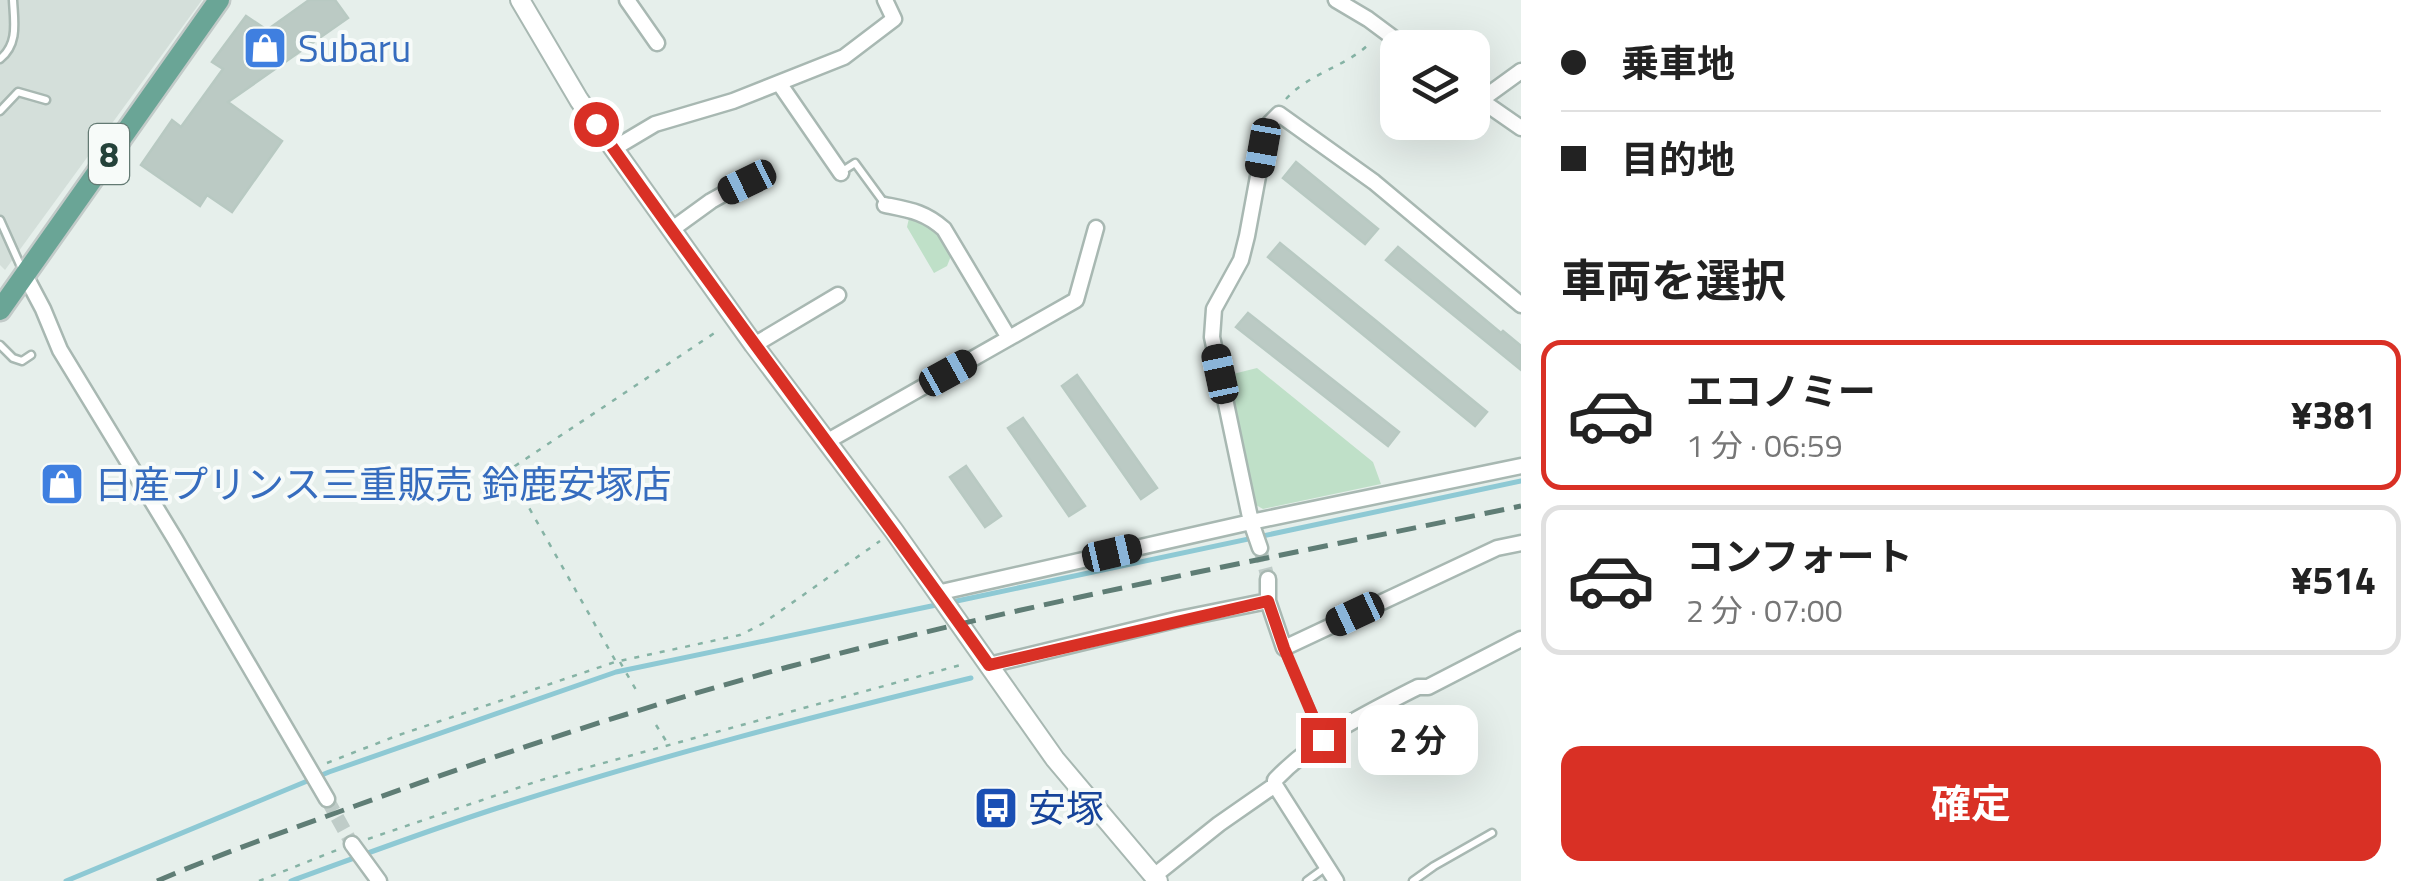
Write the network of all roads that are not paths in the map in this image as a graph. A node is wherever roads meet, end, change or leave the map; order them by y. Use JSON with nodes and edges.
{"nodes":[{"id":1,"x":13,"y":0,"type":"edge"},
{"id":2,"x":219,"y":0,"type":"edge"},
{"id":3,"x":627,"y":0,"type":"edge"},
{"id":4,"x":885,"y":0,"type":"edge"},
{"id":5,"x":1336,"y":0,"type":"edge"},
{"id":6,"x":522,"y":1,"type":"edge"},
{"id":7,"x":1384,"y":30,"type":"edge"},
{"id":8,"x":657,"y":42,"type":"dead end"},
{"id":9,"x":0,"y":58,"type":"edge"},
{"id":10,"x":1521,"y":71,"type":"edge"},
{"id":11,"x":779,"y":83,"type":"junction"},
{"id":12,"x":1490,"y":89,"type":"edge"},
{"id":13,"x":46,"y":100,"type":"dead end"},
{"id":14,"x":1490,"y":105,"type":"edge"},
{"id":15,"x":0,"y":112,"type":"edge"},
{"id":16,"x":1521,"y":128,"type":"edge"},
{"id":17,"x":613,"y":148,"type":"junction"},
{"id":18,"x":760,"y":173,"type":"dead end"},
{"id":19,"x":841,"y":173,"type":"joint"},
{"id":20,"x":885,"y":206,"type":"joint"},
{"id":21,"x":0,"y":220,"type":"edge"},
{"id":22,"x":1096,"y":228,"type":"dead end"},
{"id":23,"x":671,"y":230,"type":"junction"},
{"id":24,"x":25,"y":275,"type":"junction"},
{"id":25,"x":838,"y":294,"type":"dead end"},
{"id":26,"x":1521,"y":305,"type":"edge"},
{"id":27,"x":0,"y":310,"type":"edge"},
{"id":28,"x":1009,"y":338,"type":"junction"},
{"id":29,"x":0,"y":345,"type":"edge"},
{"id":30,"x":754,"y":345,"type":"junction"},
{"id":31,"x":31,"y":355,"type":"dead end"},
{"id":32,"x":826,"y":442,"type":"junction"},
{"id":33,"x":1521,"y":466,"type":"edge"},
{"id":34,"x":1256,"y":536,"type":"junction"},
{"id":35,"x":1521,"y":543,"type":"edge"},
{"id":36,"x":1268,"y":580,"type":"tunnel mouth"},
{"id":37,"x":943,"y":600,"type":"junction"},
{"id":38,"x":1268,"y":601,"type":"junction"},
{"id":39,"x":1521,"y":638,"type":"edge"},
{"id":40,"x":1284,"y":648,"type":"junction"},
{"id":41,"x":984,"y":658,"type":"junction"},
{"id":42,"x":1323,"y":740,"type":"junction"},
{"id":43,"x":1274,"y":785,"type":"junction"},
{"id":44,"x":327,"y":800,"type":"tunnel mouth"},
{"id":45,"x":1492,"y":833,"type":"dead end"},
{"id":46,"x":358,"y":852,"type":"tunnel mouth"},
{"id":47,"x":1328,"y":866,"type":"junction"},
{"id":48,"x":1156,"y":878,"type":"edge"},
{"id":49,"x":379,"y":881,"type":"edge"},
{"id":50,"x":1307,"y":881,"type":"edge"},
{"id":51,"x":1336,"y":881,"type":"edge"},
{"id":52,"x":1413,"y":881,"type":"edge"}],
"edges":[{"from":1,"to":9,"type":"lane"},
{"from":2,"to":24,"type":"main road","number":"8"},
{"from":3,"to":8,"type":"street"},
{"from":4,"to":11,"type":"street"},
{"from":5,"to":7,"type":"street"},
{"from":6,"to":17,"type":"street"},
{"from":10,"to":12,"type":"street"},
{"from":11,"to":17,"type":"street"},
{"from":11,"to":19,"type":"street"},
{"from":13,"to":15,"type":"lane"},
{"from":14,"to":16,"type":"street"},
{"from":17,"to":23,"type":"street"},
{"from":18,"to":23,"type":"street"},
{"from":19,"to":20,"type":"lane"},
{"from":20,"to":28,"type":"street"},
{"from":21,"to":24,"type":"lane"},
{"from":22,"to":28,"type":"street"},
{"from":23,"to":30,"type":"street"},
{"from":24,"to":27,"type":"main road","number":"8"},
{"from":24,"to":44,"type":"street"},
{"from":25,"to":30,"type":"street"},
{"from":26,"to":34,"type":"street"},
{"from":28,"to":32,"type":"street"},
{"from":29,"to":31,"type":"lane"},
{"from":30,"to":32,"type":"street"},
{"from":32,"to":37,"type":"street"},
{"from":33,"to":34,"type":"street"},
{"from":34,"to":37,"type":"street"},
{"from":35,"to":40,"type":"street"},
{"from":36,"to":38,"type":"street"},
{"from":37,"to":41,"type":"street"},
{"from":38,"to":40,"type":"street"},
{"from":38,"to":41,"type":"street"},
{"from":39,"to":42,"type":"street"},
{"from":40,"to":42,"type":"lane"},
{"from":41,"to":48,"type":"street"},
{"from":42,"to":43,"type":"street"},
{"from":43,"to":47,"type":"street"},
{"from":43,"to":48,"type":"street"},
{"from":45,"to":52,"type":"lane"},
{"from":46,"to":49,"type":"street"},
{"from":47,"to":50,"type":"lane"},
{"from":47,"to":51,"type":"street"}]}
